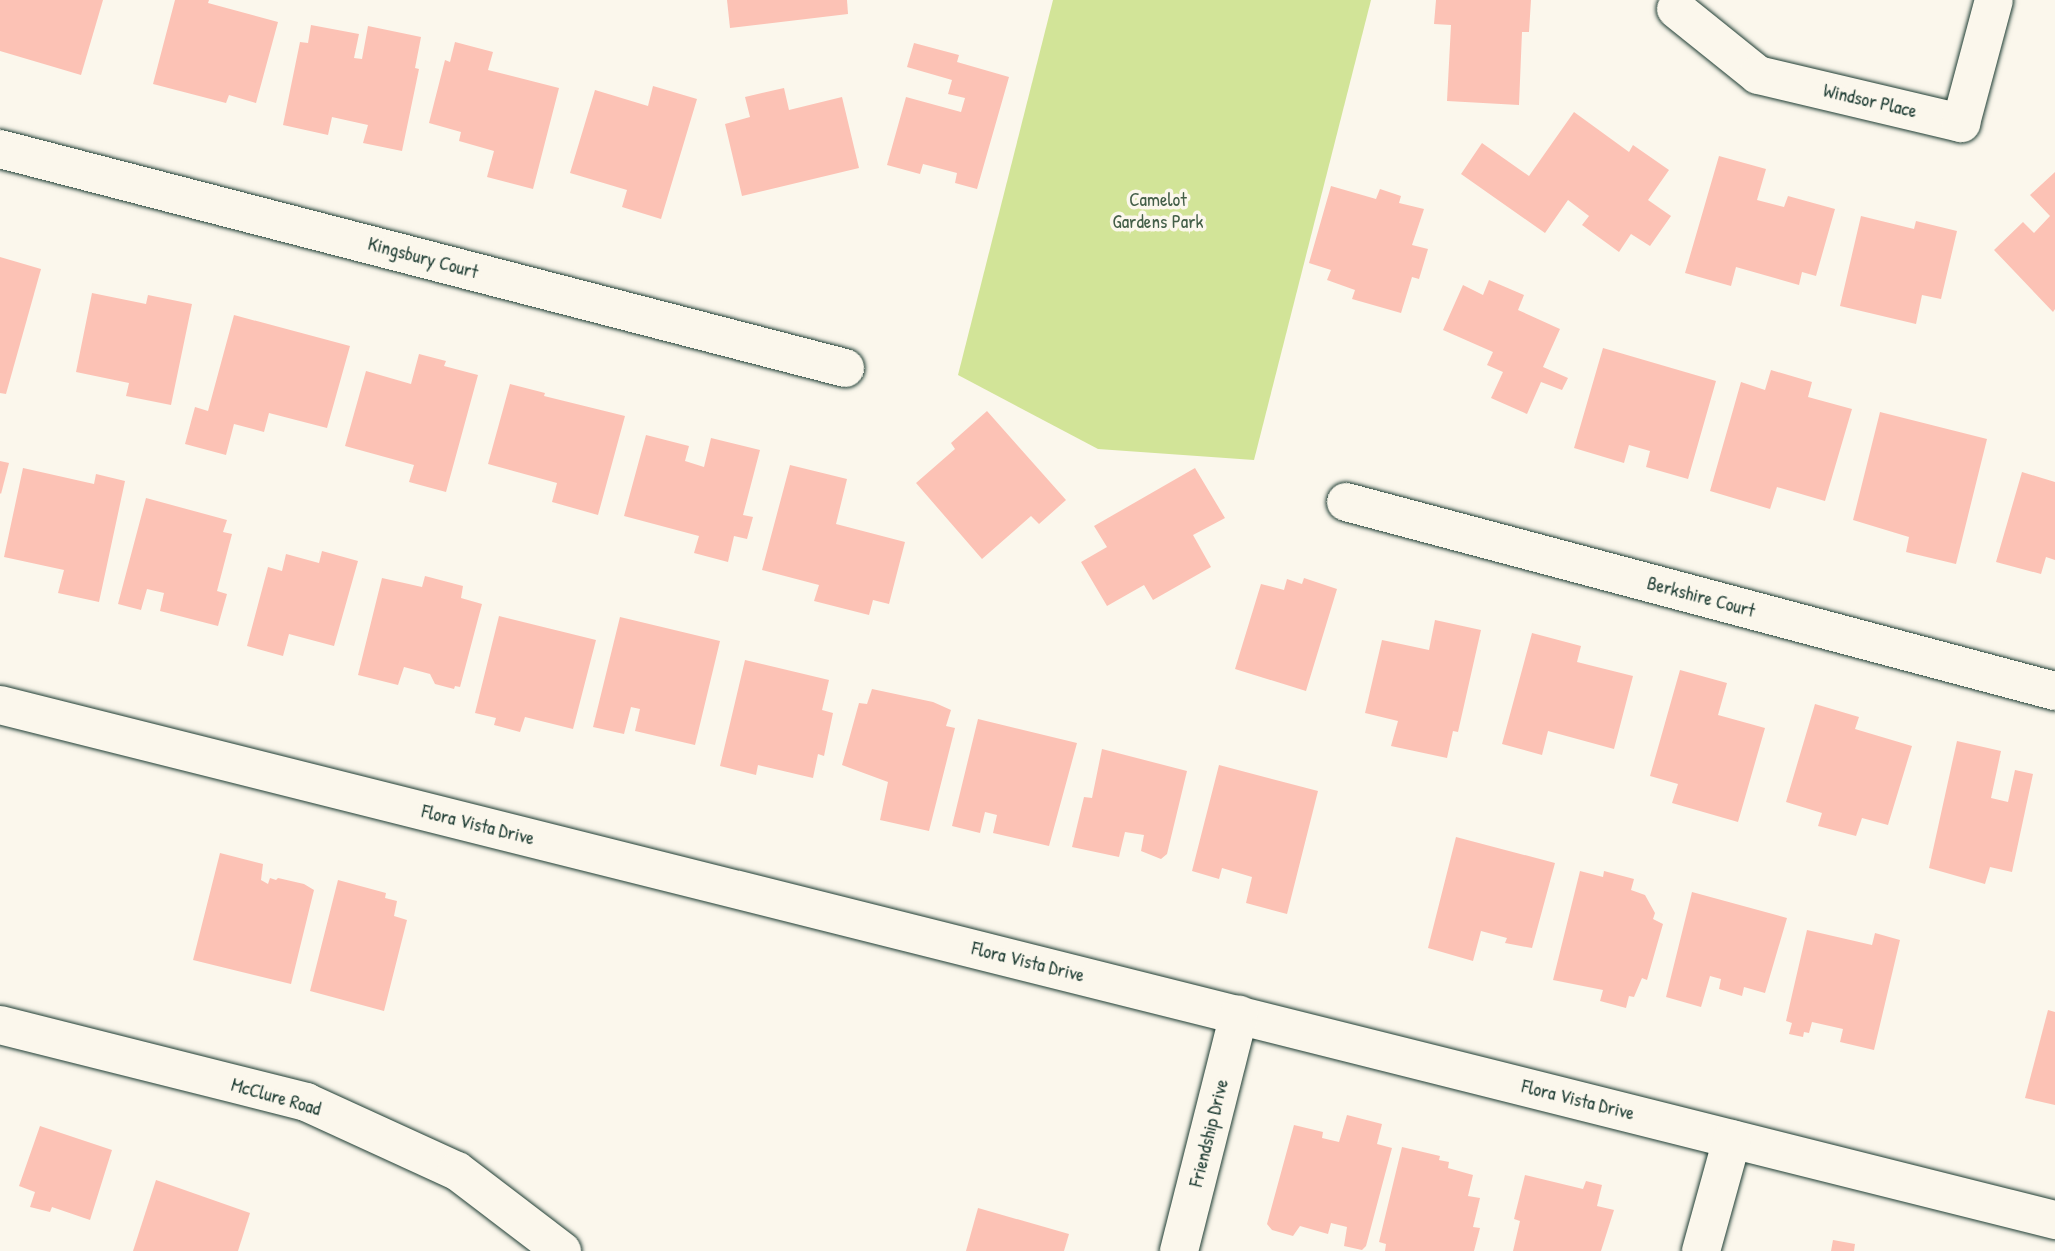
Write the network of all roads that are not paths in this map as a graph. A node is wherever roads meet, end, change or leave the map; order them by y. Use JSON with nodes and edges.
{"nodes":[{"id":1,"x":1994,"y":0,"type":"edge"},
{"id":2,"x":1676,"y":9,"type":"dead end"},
{"id":3,"x":0,"y":149,"type":"edge"},
{"id":4,"x":845,"y":368,"type":"dead end"},
{"id":5,"x":1346,"y":502,"type":"dead end"},
{"id":6,"x":2055,"y":691,"type":"edge"},
{"id":7,"x":0,"y":705,"type":"edge"},
{"id":8,"x":1240,"y":1014,"type":"junction"},
{"id":9,"x":0,"y":1026,"type":"edge"},
{"id":10,"x":1732,"y":1139,"type":"junction"},
{"id":11,"x":2055,"y":1220,"type":"edge"},
{"id":12,"x":562,"y":1251,"type":"edge"},
{"id":13,"x":1179,"y":1251,"type":"edge"},
{"id":14,"x":1701,"y":1251,"type":"edge"}],
"edges":[{"from":1,"to":2,"type":"street","name":"Windsor Place"},
{"from":3,"to":4,"type":"street","name":"Kingsbury Court"},
{"from":5,"to":6,"type":"street","name":"Berkshire Court"},
{"from":7,"to":8,"type":"street","name":"Flora Vista Drive"},
{"from":8,"to":10,"type":"street","name":"Flora Vista Drive"},
{"from":8,"to":13,"type":"street","name":"Friendship Drive"},
{"from":9,"to":12,"type":"street","name":"McClure Road"},
{"from":10,"to":11,"type":"street","name":"Flora Vista Drive"},
{"from":10,"to":14,"type":"street"}]}
